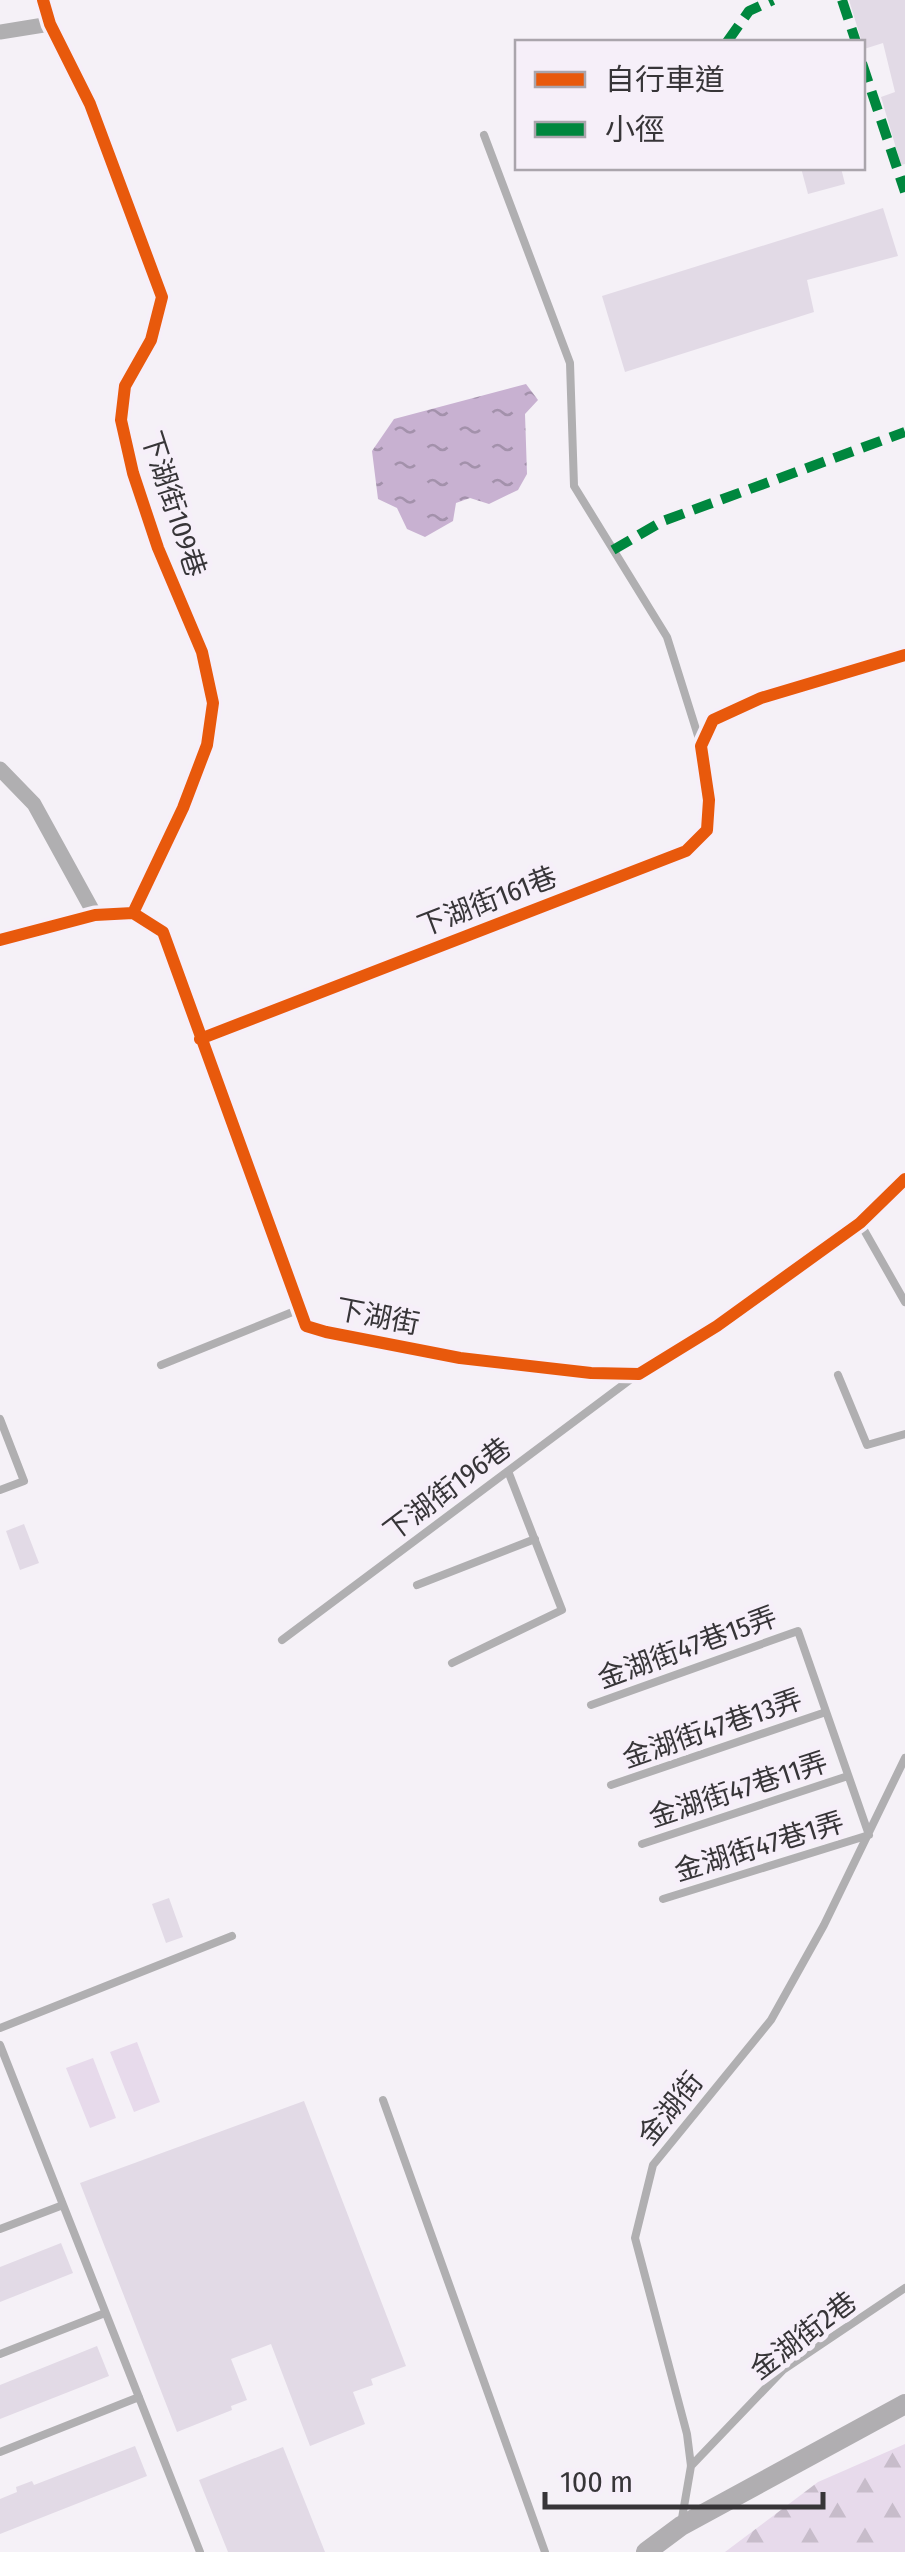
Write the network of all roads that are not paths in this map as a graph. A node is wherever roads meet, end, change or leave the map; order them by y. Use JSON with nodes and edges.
{"nodes":[{"id":1,"x":43,"y":0,"type":"edge"},
{"id":2,"x":50,"y":24,"type":"junction"},
{"id":3,"x":0,"y":32,"type":"edge"},
{"id":4,"x":484,"y":136,"type":"dead end"},
{"id":5,"x":905,"y":655,"type":"edge"},
{"id":6,"x":701,"y":746,"type":"junction"},
{"id":7,"x":0,"y":769,"type":"edge"},
{"id":8,"x":132,"y":913,"type":"junction"},
{"id":9,"x":95,"y":915,"type":"junction"},
{"id":10,"x":0,"y":940,"type":"edge"},
{"id":11,"x":200,"y":1038,"type":"junction"},
{"id":12,"x":905,"y":1179,"type":"edge"},
{"id":13,"x":860,"y":1223,"type":"junction"},
{"id":14,"x":905,"y":1302,"type":"edge"},
{"id":15,"x":300,"y":1309,"type":"junction"},
{"id":16,"x":161,"y":1365,"type":"dead end"},
{"id":17,"x":639,"y":1374,"type":"junction"},
{"id":18,"x":838,"y":1375,"type":"dead end"},
{"id":19,"x":0,"y":1419,"type":"edge"},
{"id":20,"x":905,"y":1434,"type":"edge"},
{"id":21,"x":508,"y":1471,"type":"junction"},
{"id":22,"x":0,"y":1490,"type":"edge"},
{"id":23,"x":534,"y":1540,"type":"junction"},
{"id":24,"x":416,"y":1586,"type":"dead end"},
{"id":25,"x":282,"y":1640,"type":"dead end"},
{"id":26,"x":452,"y":1663,"type":"dead end"},
{"id":27,"x":591,"y":1704,"type":"dead end"},
{"id":28,"x":826,"y":1712,"type":"junction"},
{"id":29,"x":905,"y":1758,"type":"edge"},
{"id":30,"x":848,"y":1776,"type":"junction"},
{"id":31,"x":612,"y":1786,"type":"dead end"},
{"id":32,"x":869,"y":1836,"type":"junction"},
{"id":33,"x":642,"y":1844,"type":"dead end"},
{"id":34,"x":663,"y":1900,"type":"dead end"},
{"id":35,"x":232,"y":1936,"type":"dead end"},
{"id":36,"x":0,"y":2028,"type":"edge"},
{"id":37,"x":0,"y":2045,"type":"edge"},
{"id":38,"x":383,"y":2100,"type":"dead end"},
{"id":39,"x":63,"y":2205,"type":"junction"},
{"id":40,"x":0,"y":2229,"type":"edge"},
{"id":41,"x":905,"y":2288,"type":"edge"},
{"id":42,"x":106,"y":2312,"type":"junction"},
{"id":43,"x":0,"y":2354,"type":"edge"},
{"id":44,"x":139,"y":2397,"type":"junction"},
{"id":45,"x":905,"y":2404,"type":"edge"},
{"id":46,"x":0,"y":2452,"type":"edge"},
{"id":47,"x":692,"y":2466,"type":"junction"},
{"id":48,"x":680,"y":2526,"type":"junction"},
{"id":49,"x":200,"y":2552,"type":"edge"},
{"id":50,"x":545,"y":2552,"type":"edge"},
{"id":51,"x":646,"y":2552,"type":"edge"}],
"edges":[{"from":1,"to":2,"type":"street","name":"下湖街109巷"},
{"from":2,"to":3,"type":"street"},
{"from":2,"to":8,"type":"street","name":"下湖街109巷"},
{"from":4,"to":6,"type":"lane"},
{"from":5,"to":6,"type":"street"},
{"from":6,"to":11,"type":"street","name":"下湖街161巷"},
{"from":7,"to":9,"type":"street"},
{"from":8,"to":9,"type":"street"},
{"from":8,"to":11,"type":"street","name":"下湖街"},
{"from":9,"to":10,"type":"street"},
{"from":11,"to":15,"type":"street","name":"下湖街"},
{"from":12,"to":13,"type":"street"},
{"from":13,"to":14,"type":"lane"},
{"from":13,"to":17,"type":"street"},
{"from":15,"to":16,"type":"lane"},
{"from":15,"to":17,"type":"street","name":"下湖街"},
{"from":17,"to":21,"type":"lane","name":"下湖街196巷"},
{"from":18,"to":20,"type":"lane"},
{"from":19,"to":22,"type":"lane"},
{"from":21,"to":23,"type":"lane"},
{"from":21,"to":25,"type":"lane","name":"下湖街196巷"},
{"from":23,"to":24,"type":"lane"},
{"from":23,"to":26,"type":"lane"},
{"from":27,"to":28,"type":"lane","name":"金湖街47巷15弄"},
{"from":28,"to":30,"type":"lane"},
{"from":28,"to":31,"type":"lane","name":"金湖街47巷13弄"},
{"from":29,"to":32,"type":"lane","name":"金湖街"},
{"from":30,"to":32,"type":"lane"},
{"from":30,"to":33,"type":"lane","name":"金湖街47巷11弄"},
{"from":32,"to":34,"type":"lane","name":"金湖街47巷1弄"},
{"from":32,"to":47,"type":"lane","name":"金湖街"},
{"from":35,"to":36,"type":"lane"},
{"from":37,"to":39,"type":"lane"},
{"from":38,"to":50,"type":"lane"},
{"from":39,"to":40,"type":"lane"},
{"from":39,"to":42,"type":"lane"},
{"from":41,"to":47,"type":"lane","name":"金湖街2巷"},
{"from":42,"to":43,"type":"lane"},
{"from":42,"to":44,"type":"lane"},
{"from":44,"to":46,"type":"lane"},
{"from":44,"to":49,"type":"lane"},
{"from":45,"to":48,"type":"street"},
{"from":47,"to":48,"type":"lane","name":"金湖街"},
{"from":48,"to":51,"type":"street"}]}
